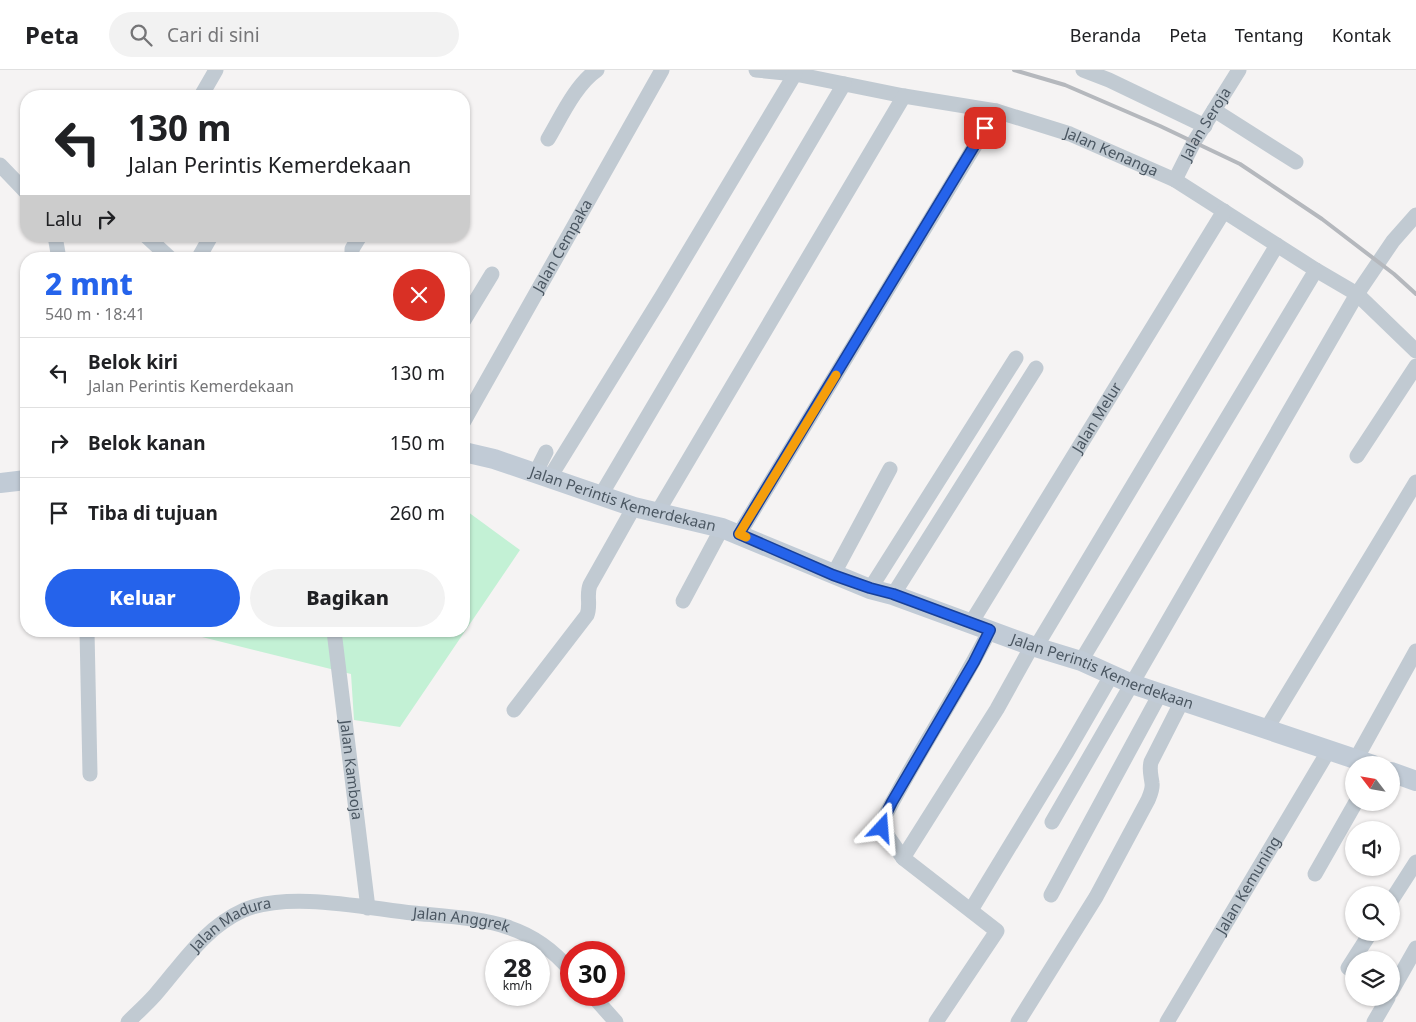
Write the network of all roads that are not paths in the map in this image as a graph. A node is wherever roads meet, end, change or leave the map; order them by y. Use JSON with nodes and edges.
{"nodes":[{"id":1,"x":216,"y":70,"type":"edge"},
{"id":2,"x":597,"y":70,"type":"edge"},
{"id":3,"x":662,"y":70,"type":"edge"},
{"id":4,"x":756,"y":70,"type":"edge"},
{"id":5,"x":1083,"y":70,"type":"edge"},
{"id":6,"x":1239,"y":70,"type":"edge"},
{"id":7,"x":796,"y":74,"type":"junction"},
{"id":8,"x":844,"y":84,"type":"junction"},
{"id":9,"x":204,"y":90,"type":"edge"},
{"id":10,"x":904,"y":96,"type":"junction"},
{"id":11,"x":1214,"y":110,"type":"junction"},
{"id":12,"x":996,"y":111,"type":"junction"},
{"id":13,"x":1205,"y":126,"type":"junction"},
{"id":14,"x":548,"y":139,"type":"dead end"},
{"id":15,"x":1296,"y":162,"type":"dead end"},
{"id":16,"x":0,"y":165,"type":"edge"},
{"id":17,"x":1175,"y":180,"type":"junction"},
{"id":18,"x":20,"y":186,"type":"edge"},
{"id":19,"x":1224,"y":211,"type":"junction"},
{"id":20,"x":1416,"y":215,"type":"edge"},
{"id":21,"x":153,"y":242,"type":"edge"},
{"id":22,"x":1277,"y":245,"type":"junction"},
{"id":23,"x":164,"y":252,"type":"edge"},
{"id":24,"x":1316,"y":270,"type":"junction"},
{"id":25,"x":492,"y":274,"type":"dead end"},
{"id":26,"x":1357,"y":294,"type":"junction"},
{"id":27,"x":470,"y":310,"type":"edge"},
{"id":28,"x":1416,"y":351,"type":"edge"},
{"id":29,"x":1016,"y":358,"type":"dead end"},
{"id":30,"x":1416,"y":366,"type":"edge"},
{"id":31,"x":1036,"y":368,"type":"dead end"},
{"id":32,"x":470,"y":410,"type":"edge"},
{"id":33,"x":546,"y":452,"type":"dead end"},
{"id":34,"x":470,"y":453,"type":"edge"},
{"id":35,"x":1357,"y":456,"type":"dead end"},
{"id":36,"x":890,"y":468,"type":"dead end"},
{"id":37,"x":543,"y":475,"type":"junction"},
{"id":38,"x":20,"y":481,"type":"edge"},
{"id":39,"x":1416,"y":482,"type":"edge"},
{"id":40,"x":0,"y":483,"type":"edge"},
{"id":41,"x":601,"y":495,"type":"junction"},
{"id":42,"x":634,"y":506,"type":"junction"},
{"id":43,"x":657,"y":513,"type":"junction"},
{"id":44,"x":731,"y":531,"type":"junction"},
{"id":45,"x":833,"y":575,"type":"junction"},
{"id":46,"x":870,"y":588,"type":"junction"},
{"id":47,"x":893,"y":594,"type":"junction"},
{"id":48,"x":683,"y":601,"type":"dead end"},
{"id":49,"x":971,"y":624,"type":"junction"},
{"id":50,"x":990,"y":630,"type":"junction"},
{"id":51,"x":88,"y":637,"type":"edge"},
{"id":52,"x":335,"y":637,"type":"edge"},
{"id":53,"x":1034,"y":646,"type":"junction"},
{"id":54,"x":1416,"y":651,"type":"edge"},
{"id":55,"x":1081,"y":661,"type":"junction"},
{"id":56,"x":1111,"y":676,"type":"junction"},
{"id":57,"x":1132,"y":684,"type":"junction"},
{"id":58,"x":1161,"y":692,"type":"junction"},
{"id":59,"x":1182,"y":701,"type":"junction"},
{"id":60,"x":514,"y":710,"type":"dead end"},
{"id":61,"x":1268,"y":728,"type":"junction"},
{"id":62,"x":1328,"y":750,"type":"junction"},
{"id":63,"x":1346,"y":756,"type":"edge"},
{"id":64,"x":1367,"y":756,"type":"edge"},
{"id":65,"x":90,"y":774,"type":"dead end"},
{"id":66,"x":1400,"y":775,"type":"edge"},
{"id":67,"x":1416,"y":781,"type":"edge"},
{"id":68,"x":1351,"y":811,"type":"edge"},
{"id":69,"x":1052,"y":822,"type":"dead end"},
{"id":70,"x":903,"y":858,"type":"junction"},
{"id":71,"x":1416,"y":862,"type":"edge"},
{"id":72,"x":1315,"y":874,"type":"dead end"},
{"id":73,"x":1400,"y":888,"type":"edge"},
{"id":74,"x":1051,"y":895,"type":"dead end"},
{"id":75,"x":368,"y":908,"type":"junction"},
{"id":76,"x":971,"y":910,"type":"junction"},
{"id":77,"x":1416,"y":948,"type":"edge"},
{"id":78,"x":560,"y":961,"type":"edge"},
{"id":79,"x":1400,"y":976,"type":"edge"},
{"id":80,"x":602,"y":1006,"type":"edge"},
{"id":81,"x":1383,"y":1006,"type":"edge"},
{"id":82,"x":128,"y":1022,"type":"edge"},
{"id":83,"x":616,"y":1022,"type":"edge"},
{"id":84,"x":936,"y":1022,"type":"edge"},
{"id":85,"x":1018,"y":1022,"type":"edge"},
{"id":86,"x":1167,"y":1022,"type":"edge"},
{"id":87,"x":1374,"y":1022,"type":"edge"}],
"edges":[{"from":1,"to":9,"type":"street"},
{"from":2,"to":14,"type":"street"},
{"from":3,"to":32,"type":"street","name":"Jalan Cempaka"},
{"from":4,"to":7,"type":"street","name":"Jalan Kenanga"},
{"from":5,"to":13,"type":"street"},
{"from":6,"to":11,"type":"street","name":"Jalan Seroja"},
{"from":7,"to":8,"type":"street","name":"Jalan Kenanga"},
{"from":7,"to":37,"type":"street"},
{"from":8,"to":10,"type":"street","name":"Jalan Kenanga"},
{"from":8,"to":41,"type":"street"},
{"from":10,"to":12,"type":"street","name":"Jalan Kenanga"},
{"from":10,"to":43,"type":"street"},
{"from":11,"to":13,"type":"street","name":"Jalan Seroja"},
{"from":11,"to":15,"type":"street"},
{"from":12,"to":17,"type":"street","name":"Jalan Kenanga"},
{"from":12,"to":44,"type":"street"},
{"from":13,"to":17,"type":"street","name":"Jalan Seroja"},
{"from":16,"to":18,"type":"street"},
{"from":17,"to":19,"type":"street","name":"Jalan Kenanga"},
{"from":19,"to":22,"type":"street","name":"Jalan Kenanga"},
{"from":19,"to":49,"type":"street","name":"Jalan Melur"},
{"from":20,"to":26,"type":"street"},
{"from":21,"to":23,"type":"street"},
{"from":22,"to":24,"type":"street","name":"Jalan Kenanga"},
{"from":22,"to":53,"type":"street"},
{"from":24,"to":26,"type":"street","name":"Jalan Kenanga"},
{"from":24,"to":55,"type":"street"},
{"from":25,"to":27,"type":"street"},
{"from":26,"to":28,"type":"street","name":"Jalan Kenanga"},
{"from":26,"to":57,"type":"street"},
{"from":29,"to":46,"type":"street"},
{"from":30,"to":35,"type":"street"},
{"from":31,"to":47,"type":"street"},
{"from":33,"to":37,"type":"street"},
{"from":34,"to":37,"type":"street","name":"Jalan Perintis Kemerdekaan"},
{"from":36,"to":45,"type":"street"},
{"from":37,"to":41,"type":"street","name":"Jalan Perintis Kemerdekaan"},
{"from":38,"to":40,"type":"street"},
{"from":39,"to":61,"type":"street"},
{"from":41,"to":42,"type":"street","name":"Jalan Perintis Kemerdekaan"},
{"from":42,"to":43,"type":"street","name":"Jalan Perintis Kemerdekaan"},
{"from":42,"to":60,"type":"street"},
{"from":43,"to":44,"type":"street","name":"Jalan Perintis Kemerdekaan"},
{"from":44,"to":45,"type":"street","name":"Jalan Perintis Kemerdekaan"},
{"from":44,"to":48,"type":"street"},
{"from":45,"to":46,"type":"street","name":"Jalan Perintis Kemerdekaan"},
{"from":46,"to":47,"type":"street","name":"Jalan Perintis Kemerdekaan"},
{"from":47,"to":49,"type":"street","name":"Jalan Perintis Kemerdekaan"},
{"from":49,"to":50,"type":"street","name":"Jalan Perintis Kemerdekaan"},
{"from":50,"to":53,"type":"street","name":"Jalan Perintis Kemerdekaan"},
{"from":50,"to":70,"type":"street"},
{"from":51,"to":65,"type":"street"},
{"from":52,"to":75,"type":"street","name":"Jalan Kamboja"},
{"from":53,"to":55,"type":"street","name":"Jalan Perintis Kemerdekaan"},
{"from":53,"to":70,"type":"street"},
{"from":54,"to":64,"type":"street"},
{"from":55,"to":56,"type":"street","name":"Jalan Perintis Kemerdekaan"},
{"from":56,"to":57,"type":"street","name":"Jalan Perintis Kemerdekaan"},
{"from":56,"to":76,"type":"street"},
{"from":57,"to":58,"type":"street","name":"Jalan Perintis Kemerdekaan"},
{"from":57,"to":69,"type":"street"},
{"from":58,"to":59,"type":"street","name":"Jalan Perintis Kemerdekaan"},
{"from":58,"to":74,"type":"street"},
{"from":59,"to":61,"type":"street","name":"Jalan Perintis Kemerdekaan"},
{"from":59,"to":85,"type":"street"},
{"from":61,"to":62,"type":"street","name":"Jalan Perintis Kemerdekaan"},
{"from":62,"to":63,"type":"street","name":"Jalan Perintis Kemerdekaan"},
{"from":62,"to":86,"type":"street","name":"Jalan Kemuning"},
{"from":66,"to":67,"type":"street"},
{"from":68,"to":72,"type":"street"},
{"from":70,"to":76,"type":"street"},
{"from":71,"to":73,"type":"street"},
{"from":75,"to":78,"type":"street","name":"Jalan Anggrek"},
{"from":75,"to":82,"type":"street","name":"Jalan Madura"},
{"from":76,"to":84,"type":"street"},
{"from":77,"to":79,"type":"street"},
{"from":80,"to":83,"type":"street"},
{"from":81,"to":87,"type":"street"}]}
